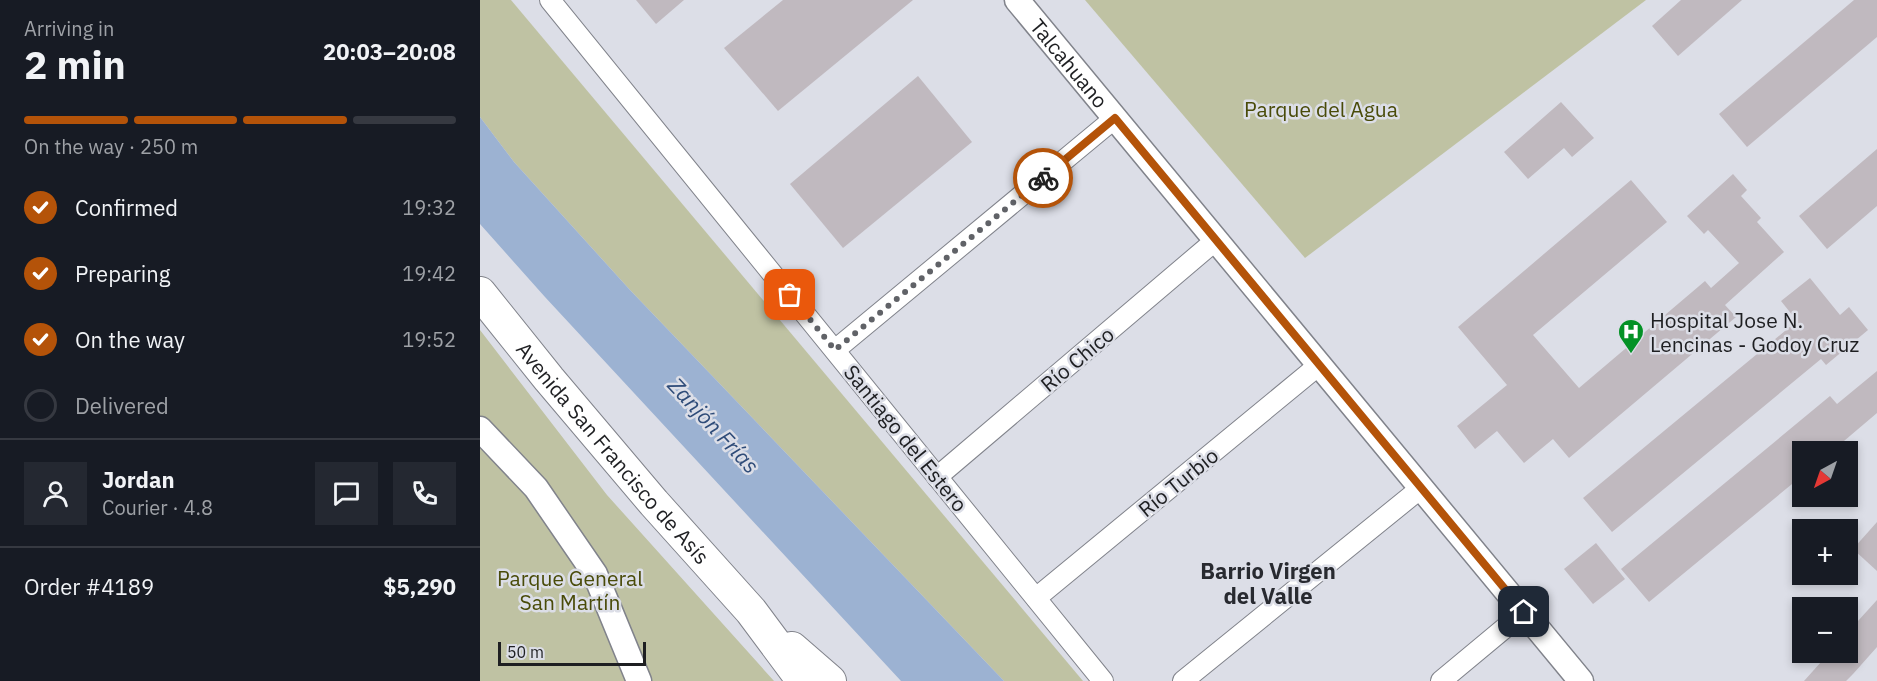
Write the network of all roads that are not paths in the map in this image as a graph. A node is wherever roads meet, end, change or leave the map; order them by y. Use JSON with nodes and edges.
{"nodes":[{"id":1,"x":549,"y":0,"type":"edge"},
{"id":2,"x":1017,"y":0,"type":"edge"},
{"id":3,"x":1115,"y":118,"type":"junction"},
{"id":4,"x":1216,"y":240,"type":"junction"},
{"id":5,"x":480,"y":292,"type":"edge"},
{"id":6,"x":835,"y":350,"type":"junction"},
{"id":7,"x":1319,"y":365,"type":"junction"},
{"id":8,"x":480,"y":429,"type":"edge"},
{"id":9,"x":937,"y":477,"type":"junction"},
{"id":10,"x":1421,"y":488,"type":"junction"},
{"id":11,"x":1036,"y":598,"type":"junction"},
{"id":12,"x":751,"y":611,"type":"junction"},
{"id":13,"x":1524,"y":612,"type":"junction"},
{"id":14,"x":639,"y":681,"type":"edge"},
{"id":15,"x":803,"y":681,"type":"edge"},
{"id":16,"x":830,"y":681,"type":"edge"},
{"id":17,"x":1103,"y":681,"type":"edge"},
{"id":18,"x":1183,"y":681,"type":"edge"},
{"id":19,"x":1441,"y":681,"type":"edge"},
{"id":20,"x":1581,"y":681,"type":"edge"}],
"edges":[{"from":1,"to":6,"type":"street","name":"Santiago del Estero"},
{"from":2,"to":3,"type":"street","name":"Talcahuano"},
{"from":3,"to":4,"type":"street","name":"Talcahuano"},
{"from":3,"to":6,"type":"street"},
{"from":4,"to":7,"type":"street","name":"Talcahuano"},
{"from":4,"to":9,"type":"street","name":"Río Chico"},
{"from":5,"to":12,"type":"main road","name":"Avenida San Francisco de Asís"},
{"from":6,"to":9,"type":"street","name":"Santiago del Estero"},
{"from":7,"to":10,"type":"street","name":"Talcahuano"},
{"from":7,"to":11,"type":"street","name":"Río Turbio"},
{"from":8,"to":14,"type":"street"},
{"from":9,"to":11,"type":"street","name":"Santiago del Estero"},
{"from":10,"to":13,"type":"street","name":"Talcahuano"},
{"from":10,"to":18,"type":"street"},
{"from":11,"to":17,"type":"street","name":"Santiago del Estero"},
{"from":12,"to":15,"type":"main road","name":"Avenida San Francisco de Asís"},
{"from":12,"to":16,"type":"main road","name":"Avenida San Francisco de Asís"},
{"from":13,"to":19,"type":"street"},
{"from":13,"to":20,"type":"street","name":"Talcahuano"}]}
